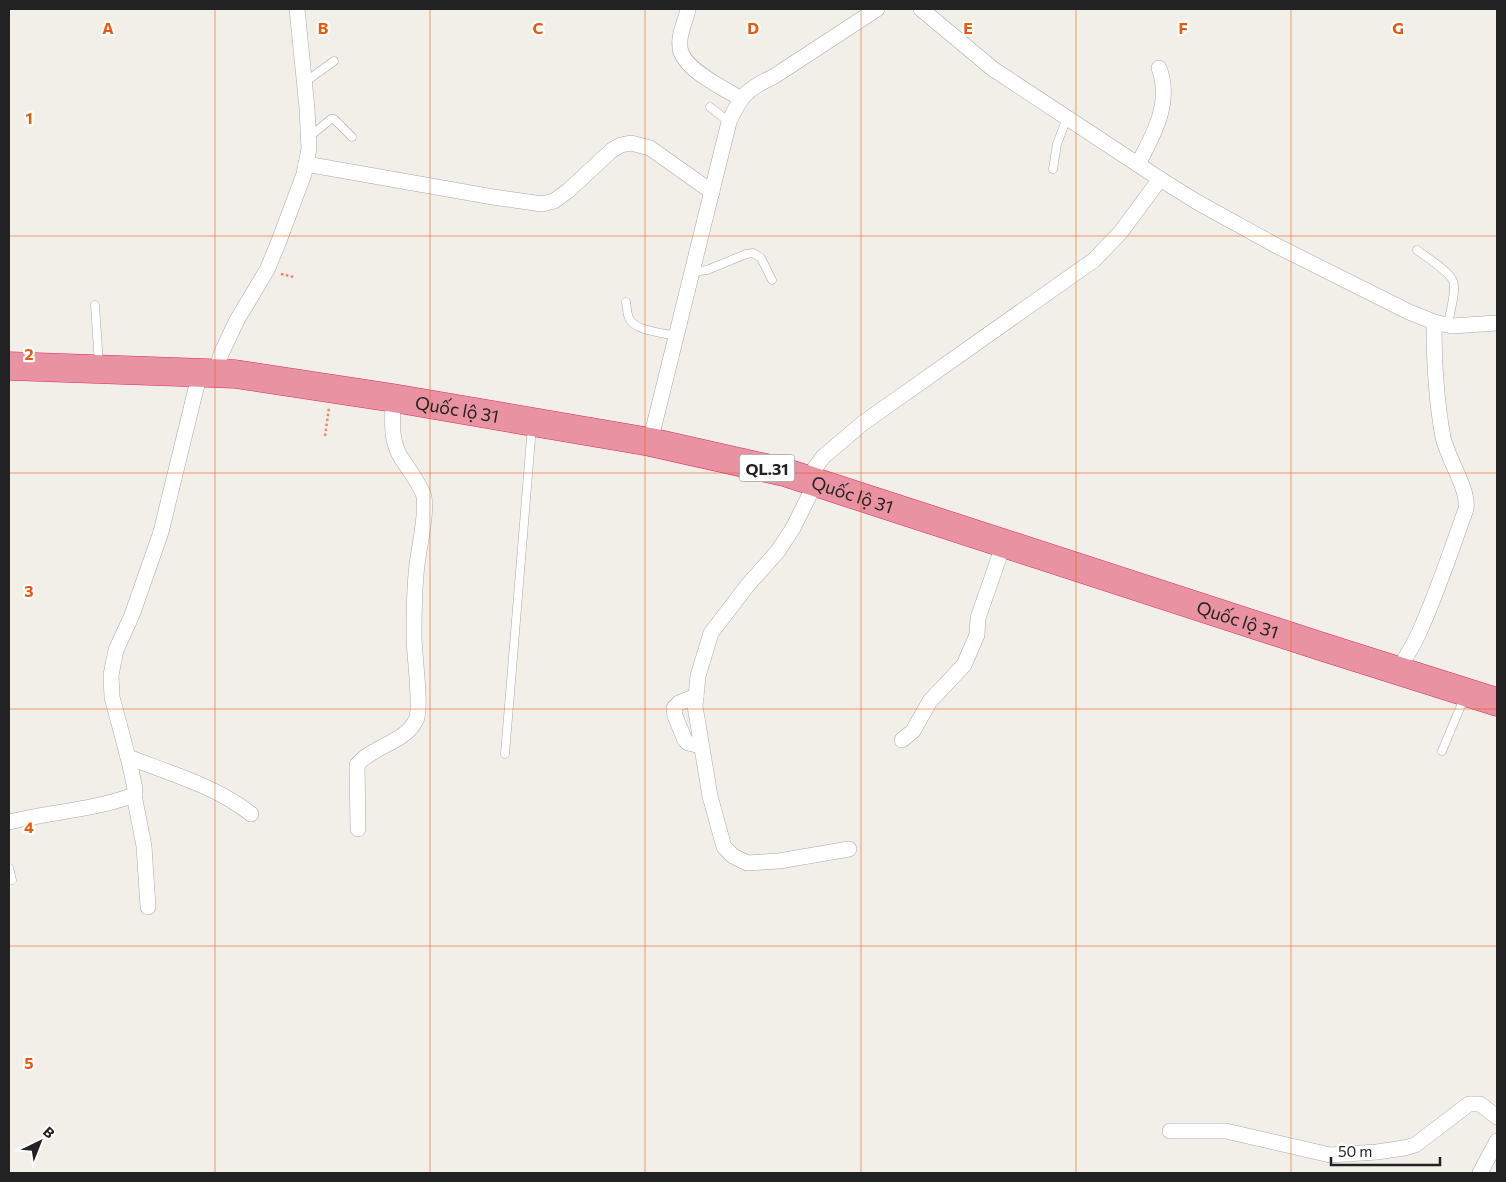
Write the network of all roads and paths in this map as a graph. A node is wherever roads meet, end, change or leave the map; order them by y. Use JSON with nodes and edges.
{"nodes":[{"id":1,"x":297,"y":9,"type":"edge"},
{"id":2,"x":688,"y":9,"type":"edge"},
{"id":3,"x":877,"y":9,"type":"edge"},
{"id":4,"x":921,"y":9,"type":"edge"},
{"id":5,"x":334,"y":61,"type":"dead end"},
{"id":6,"x":1159,"y":68,"type":"dead end"},
{"id":7,"x":305,"y":82,"type":"junction"},
{"id":8,"x":740,"y":98,"type":"junction"},
{"id":9,"x":710,"y":107,"type":"dead end"},
{"id":10,"x":1067,"y":118,"type":"junction"},
{"id":11,"x":729,"y":122,"type":"junction"},
{"id":12,"x":309,"y":137,"type":"junction"},
{"id":13,"x":352,"y":138,"type":"dead end"},
{"id":14,"x":306,"y":164,"type":"junction"},
{"id":15,"x":1138,"y":164,"type":"junction"},
{"id":16,"x":1053,"y":169,"type":"dead end"},
{"id":17,"x":1160,"y":179,"type":"junction"},
{"id":18,"x":712,"y":192,"type":"junction"},
{"id":19,"x":1417,"y":250,"type":"dead end"},
{"id":20,"x":693,"y":272,"type":"junction"},
{"id":21,"x":772,"y":280,"type":"dead end"},
{"id":22,"x":626,"y":302,"type":"dead end"},
{"id":23,"x":95,"y":305,"type":"dead end"},
{"id":24,"x":1441,"y":323,"type":"junction"},
{"id":25,"x":1497,"y":323,"type":"edge"},
{"id":26,"x":676,"y":336,"type":"junction"},
{"id":27,"x":9,"y":366,"type":"edge"},
{"id":28,"x":99,"y":368,"type":"junction"},
{"id":29,"x":208,"y":373,"type":"junction"},
{"id":30,"x":332,"y":389,"type":"junction"},
{"id":31,"x":393,"y":398,"type":"junction"},
{"id":32,"x":532,"y":422,"type":"junction"},
{"id":33,"x":325,"y":436,"type":"dead end"},
{"id":34,"x":650,"y":442,"type":"junction"},
{"id":35,"x":811,"y":480,"type":"junction"},
{"id":36,"x":1004,"y":543,"type":"junction"},
{"id":37,"x":1398,"y":671,"type":"junction"},
{"id":38,"x":1466,"y":692,"type":"junction"},
{"id":39,"x":696,"y":696,"type":"junction"},
{"id":40,"x":1497,"y":702,"type":"edge"},
{"id":41,"x":902,"y":740,"type":"dead end"},
{"id":42,"x":701,"y":746,"type":"junction"},
{"id":43,"x":1442,"y":752,"type":"dead end"},
{"id":44,"x":505,"y":754,"type":"dead end"},
{"id":45,"x":128,"y":757,"type":"junction"},
{"id":46,"x":134,"y":795,"type":"junction"},
{"id":47,"x":251,"y":814,"type":"dead end"},
{"id":48,"x":9,"y":822,"type":"edge"},
{"id":49,"x":358,"y":830,"type":"dead end"},
{"id":50,"x":849,"y":849,"type":"dead end"},
{"id":51,"x":9,"y":868,"type":"edge"},
{"id":52,"x":12,"y":880,"type":"dead end"},
{"id":53,"x":148,"y":907,"type":"dead end"},
{"id":54,"x":1497,"y":1117,"type":"edge"},
{"id":55,"x":1170,"y":1131,"type":"dead end"},
{"id":56,"x":1497,"y":1140,"type":"edge"},
{"id":57,"x":1480,"y":1173,"type":"edge"}],
"edges":[{"from":1,"to":7,"type":"street"},
{"from":2,"to":8,"type":"street"},
{"from":3,"to":8,"type":"street"},
{"from":4,"to":10,"type":"street"},
{"from":5,"to":7,"type":"lane"},
{"from":6,"to":15,"type":"street"},
{"from":7,"to":12,"type":"street"},
{"from":8,"to":11,"type":"street"},
{"from":9,"to":11,"type":"lane"},
{"from":10,"to":15,"type":"street"},
{"from":10,"to":16,"type":"lane"},
{"from":11,"to":18,"type":"street"},
{"from":12,"to":13,"type":"lane"},
{"from":12,"to":14,"type":"street"},
{"from":14,"to":18,"type":"street"},
{"from":14,"to":29,"type":"street"},
{"from":15,"to":17,"type":"street"},
{"from":17,"to":24,"type":"street"},
{"from":17,"to":35,"type":"street"},
{"from":18,"to":20,"type":"street"},
{"from":19,"to":24,"type":"lane"},
{"from":20,"to":21,"type":"lane"},
{"from":20,"to":26,"type":"street"},
{"from":22,"to":26,"type":"lane"},
{"from":23,"to":28,"type":"lane"},
{"from":24,"to":25,"type":"street"},
{"from":24,"to":37,"type":"street"},
{"from":26,"to":34,"type":"street"},
{"from":27,"to":28,"type":"highway","name":"Quốc lộ 31","number":"QL.31"},
{"from":28,"to":29,"type":"highway","name":"Quốc lộ 31","number":"QL.31"},
{"from":29,"to":30,"type":"highway","name":"Quốc lộ 31","number":"QL.31"},
{"from":29,"to":45,"type":"street"},
{"from":30,"to":31,"type":"highway","name":"Quốc lộ 31","number":"QL.31"},
{"from":30,"to":33,"type":"path"},
{"from":31,"to":32,"type":"highway","name":"Quốc lộ 31","number":"QL.31"},
{"from":31,"to":49,"type":"street"},
{"from":32,"to":34,"type":"highway","name":"Quốc lộ 31","number":"QL.31"},
{"from":32,"to":44,"type":"lane"},
{"from":34,"to":35,"type":"highway","name":"Quốc lộ 31","number":"QL.31"},
{"from":35,"to":36,"type":"highway","name":"Quốc lộ 31","number":"QL.31"},
{"from":35,"to":39,"type":"street"},
{"from":36,"to":37,"type":"highway","name":"Quốc lộ 31","number":"QL.31"},
{"from":36,"to":41,"type":"street"},
{"from":37,"to":38,"type":"highway","name":"Quốc lộ 31","number":"QL.31"},
{"from":38,"to":40,"type":"highway","name":"Quốc lộ 31","number":"QL.31"},
{"from":38,"to":43,"type":"lane"},
{"from":39,"to":42,"type":"street"},
{"from":39,"to":42,"type":"street"},
{"from":42,"to":50,"type":"street"},
{"from":45,"to":46,"type":"street"},
{"from":45,"to":47,"type":"street"},
{"from":46,"to":48,"type":"street"},
{"from":46,"to":53,"type":"street"},
{"from":51,"to":52,"type":"lane"},
{"from":54,"to":55,"type":"street"},
{"from":56,"to":57,"type":"street"}]}
